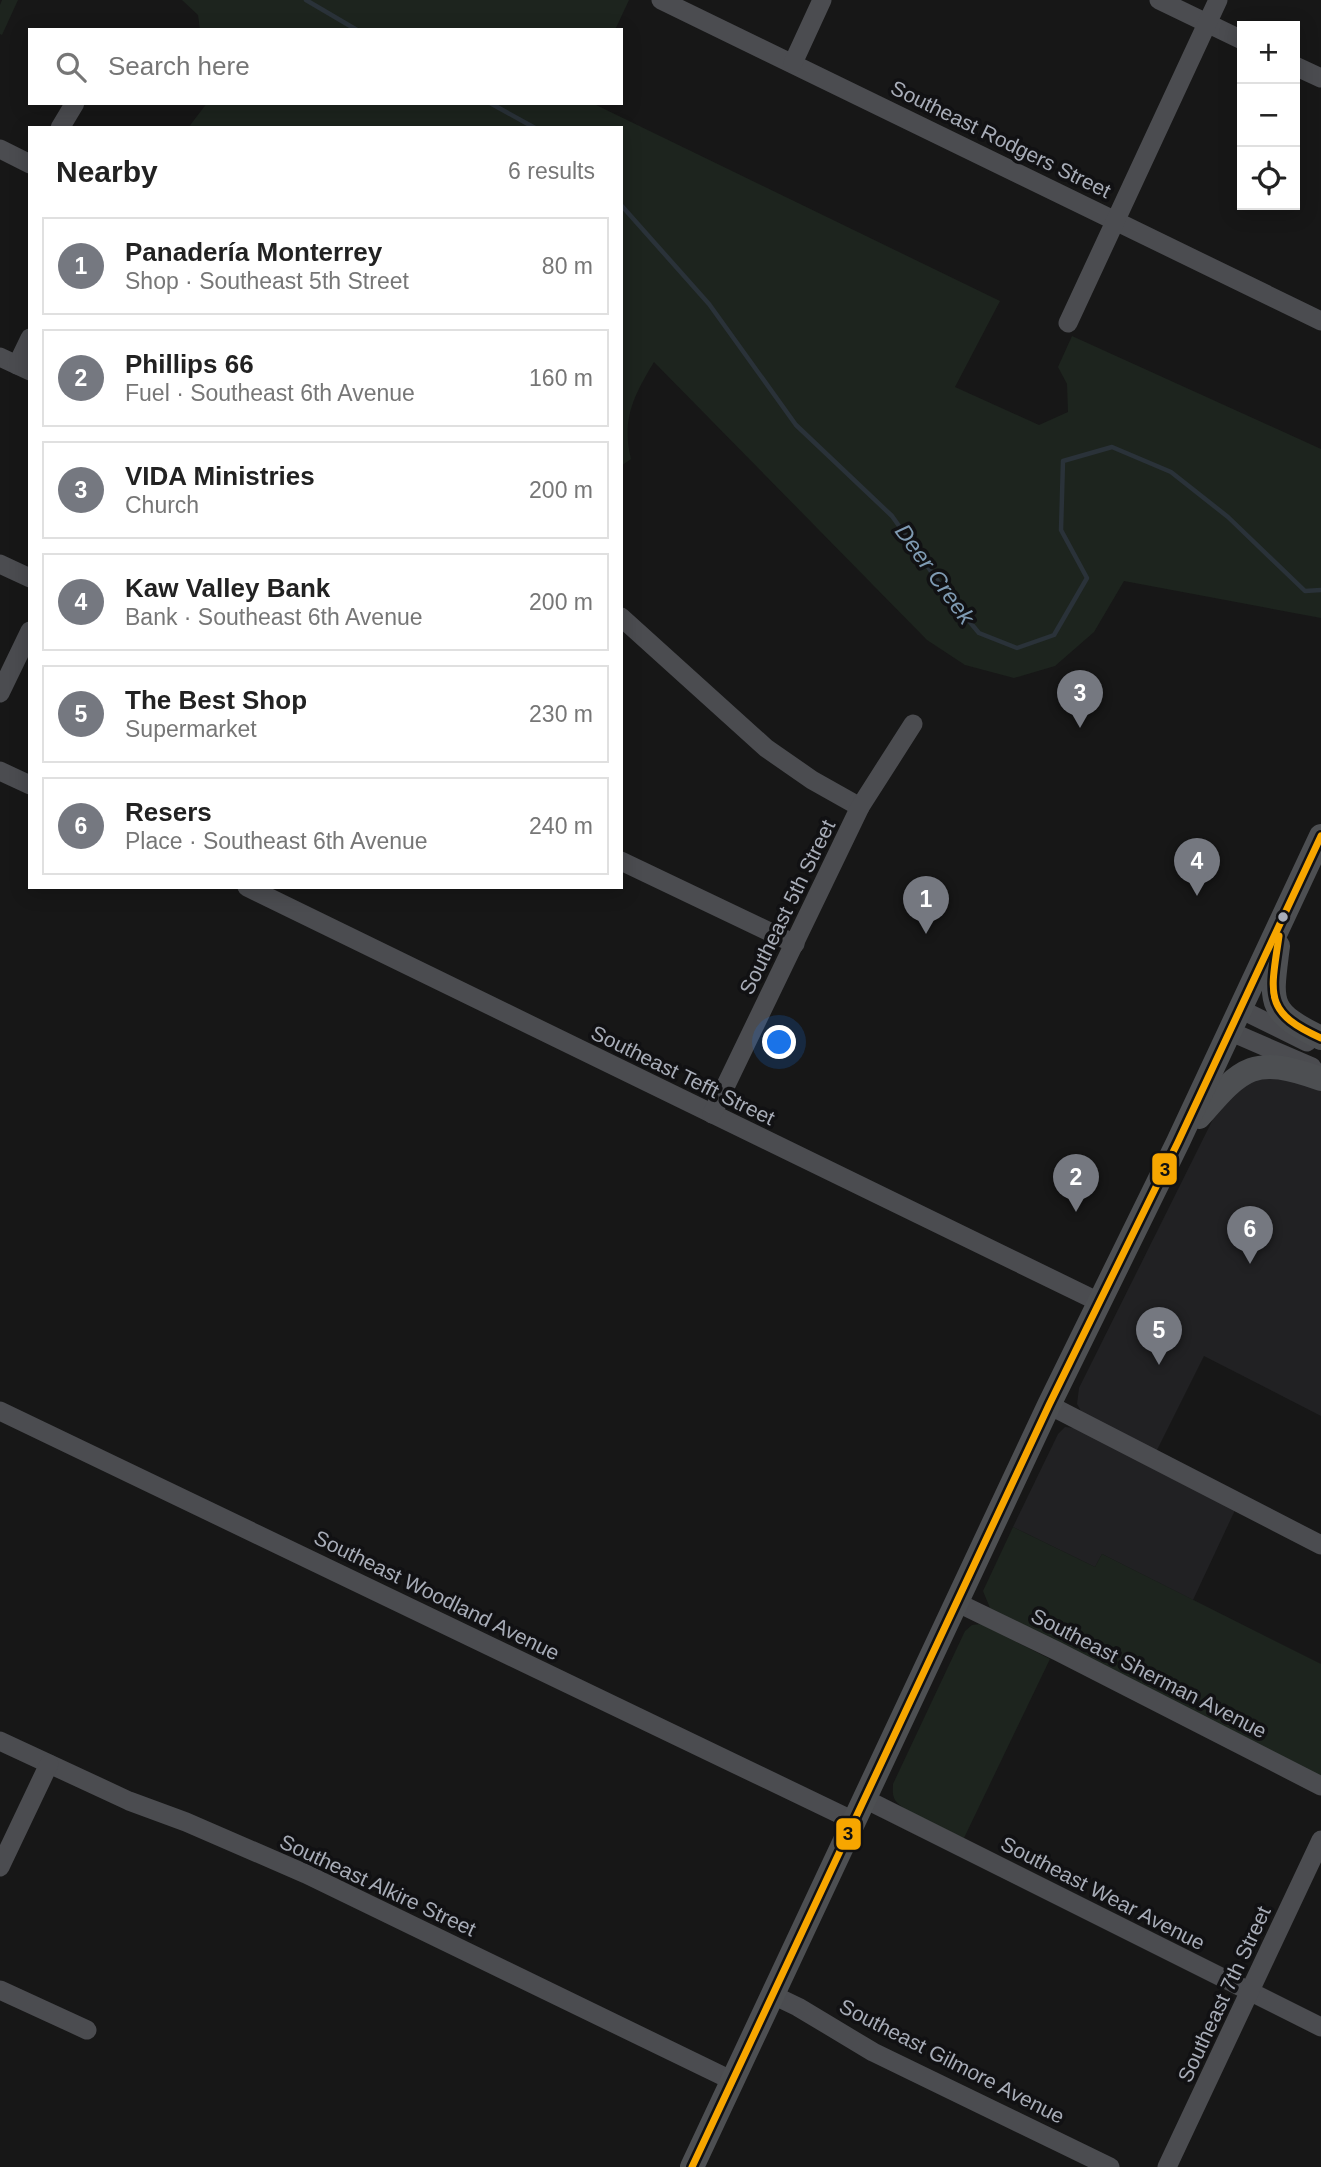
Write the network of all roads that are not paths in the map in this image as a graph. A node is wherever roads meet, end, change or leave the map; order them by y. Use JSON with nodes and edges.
{"nodes":[{"id":1,"x":661,"y":0,"type":"edge"},
{"id":2,"x":822,"y":0,"type":"edge"},
{"id":3,"x":1159,"y":0,"type":"edge"},
{"id":4,"x":1218,"y":0,"type":"edge"},
{"id":5,"x":1207,"y":23,"type":"junction"},
{"id":6,"x":1237,"y":38,"type":"edge"},
{"id":7,"x":793,"y":63,"type":"junction"},
{"id":8,"x":1300,"y":68,"type":"edge"},
{"id":9,"x":1321,"y":78,"type":"edge"},
{"id":10,"x":74,"y":105,"type":"edge"},
{"id":11,"x":61,"y":126,"type":"edge"},
{"id":12,"x":0,"y":149,"type":"edge"},
{"id":13,"x":28,"y":163,"type":"edge"},
{"id":14,"x":1117,"y":221,"type":"junction"},
{"id":15,"x":1321,"y":321,"type":"edge"},
{"id":16,"x":1068,"y":323,"type":"dead end"},
{"id":17,"x":28,"y":342,"type":"edge"},
{"id":18,"x":16,"y":364,"type":"edge"},
{"id":19,"x":0,"y":564,"type":"edge"},
{"id":20,"x":28,"y":577,"type":"edge"},
{"id":21,"x":623,"y":619,"type":"edge"},
{"id":22,"x":28,"y":635,"type":"edge"},
{"id":23,"x":0,"y":693,"type":"edge"},
{"id":24,"x":913,"y":724,"type":"dead end"},
{"id":25,"x":0,"y":771,"type":"edge"},
{"id":26,"x":28,"y":784,"type":"edge"},
{"id":27,"x":860,"y":807,"type":"junction"},
{"id":28,"x":1321,"y":836,"type":"edge"},
{"id":29,"x":623,"y":862,"type":"edge"},
{"id":30,"x":251,"y":889,"type":"edge"},
{"id":31,"x":1280,"y":925,"type":"junction"},
{"id":32,"x":795,"y":944,"type":"junction"},
{"id":33,"x":1234,"y":1020,"type":"junction"},
{"id":34,"x":1321,"y":1038,"type":"edge"},
{"id":35,"x":1321,"y":1048,"type":"edge"},
{"id":36,"x":1321,"y":1072,"type":"edge"},
{"id":37,"x":1321,"y":1079,"type":"edge"},
{"id":38,"x":712,"y":1114,"type":"junction"},
{"id":39,"x":1178,"y":1142,"type":"junction"},
{"id":40,"x":1099,"y":1302,"type":"junction"},
{"id":41,"x":1049,"y":1405,"type":"junction"},
{"id":42,"x":0,"y":1410,"type":"edge"},
{"id":43,"x":1321,"y":1545,"type":"edge"},
{"id":44,"x":956,"y":1602,"type":"junction"},
{"id":45,"x":0,"y":1741,"type":"edge"},
{"id":46,"x":49,"y":1764,"type":"junction"},
{"id":47,"x":1321,"y":1786,"type":"edge"},
{"id":48,"x":865,"y":1798,"type":"junction"},
{"id":49,"x":854,"y":1821,"type":"junction"},
{"id":50,"x":1321,"y":1840,"type":"edge"},
{"id":51,"x":0,"y":1867,"type":"edge"},
{"id":52,"x":0,"y":1990,"type":"edge"},
{"id":53,"x":1250,"y":1992,"type":"junction"},
{"id":54,"x":773,"y":1995,"type":"junction"},
{"id":55,"x":1321,"y":2027,"type":"edge"},
{"id":56,"x":87,"y":2030,"type":"dead end"},
{"id":57,"x":733,"y":2081,"type":"junction"},
{"id":58,"x":692,"y":2167,"type":"edge"},
{"id":59,"x":1110,"y":2167,"type":"edge"},
{"id":60,"x":1167,"y":2167,"type":"edge"}],
"edges":[{"from":1,"to":7,"type":"street","name":"Southeast Rodgers Street"},
{"from":2,"to":7,"type":"street"},
{"from":3,"to":5,"type":"street"},
{"from":4,"to":5,"type":"street"},
{"from":5,"to":6,"type":"street"},
{"from":5,"to":14,"type":"street"},
{"from":7,"to":14,"type":"street","name":"Southeast Rodgers Street"},
{"from":8,"to":9,"type":"street"},
{"from":10,"to":11,"type":"street"},
{"from":12,"to":13,"type":"street"},
{"from":14,"to":15,"type":"street","name":"Southeast Rodgers Street"},
{"from":14,"to":16,"type":"street"},
{"from":17,"to":18,"type":"street"},
{"from":19,"to":20,"type":"street"},
{"from":21,"to":27,"type":"street"},
{"from":22,"to":23,"type":"street"},
{"from":24,"to":27,"type":"street","name":"Southeast 5th Street"},
{"from":25,"to":26,"type":"street"},
{"from":27,"to":32,"type":"street","name":"Southeast 5th Street"},
{"from":28,"to":31,"type":"main road"},
{"from":29,"to":32,"type":"street"},
{"from":30,"to":38,"type":"street","name":"Southeast Tefft Street"},
{"from":31,"to":33,"type":"main road"},
{"from":31,"to":34,"type":"main road"},
{"from":32,"to":38,"type":"street","name":"Southeast 5th Street"},
{"from":33,"to":35,"type":"street"},
{"from":33,"to":36,"type":"street"},
{"from":33,"to":39,"type":"main road"},
{"from":37,"to":39,"type":"main road"},
{"from":38,"to":40,"type":"street","name":"Southeast Tefft Street"},
{"from":39,"to":40,"type":"main road"},
{"from":40,"to":41,"type":"main road"},
{"from":41,"to":43,"type":"street"},
{"from":41,"to":44,"type":"main road"},
{"from":42,"to":49,"type":"street","name":"Southeast Woodland Avenue"},
{"from":44,"to":47,"type":"street","name":"Southeast Sherman Avenue"},
{"from":44,"to":48,"type":"main road"},
{"from":45,"to":46,"type":"street","name":"Southeast Alkire Street"},
{"from":46,"to":51,"type":"street"},
{"from":46,"to":57,"type":"street","name":"Southeast Alkire Street"},
{"from":48,"to":49,"type":"main road"},
{"from":48,"to":53,"type":"street","name":"Southeast Wear Avenue"},
{"from":49,"to":54,"type":"main road"},
{"from":50,"to":53,"type":"street","name":"Southeast 7th Street"},
{"from":52,"to":56,"type":"street"},
{"from":53,"to":55,"type":"street","name":"Southeast Wear Avenue"},
{"from":53,"to":60,"type":"street","name":"Southeast 7th Street"},
{"from":54,"to":57,"type":"main road"},
{"from":54,"to":59,"type":"street","name":"Southeast Gilmore Avenue"},
{"from":57,"to":58,"type":"main road"}]}
